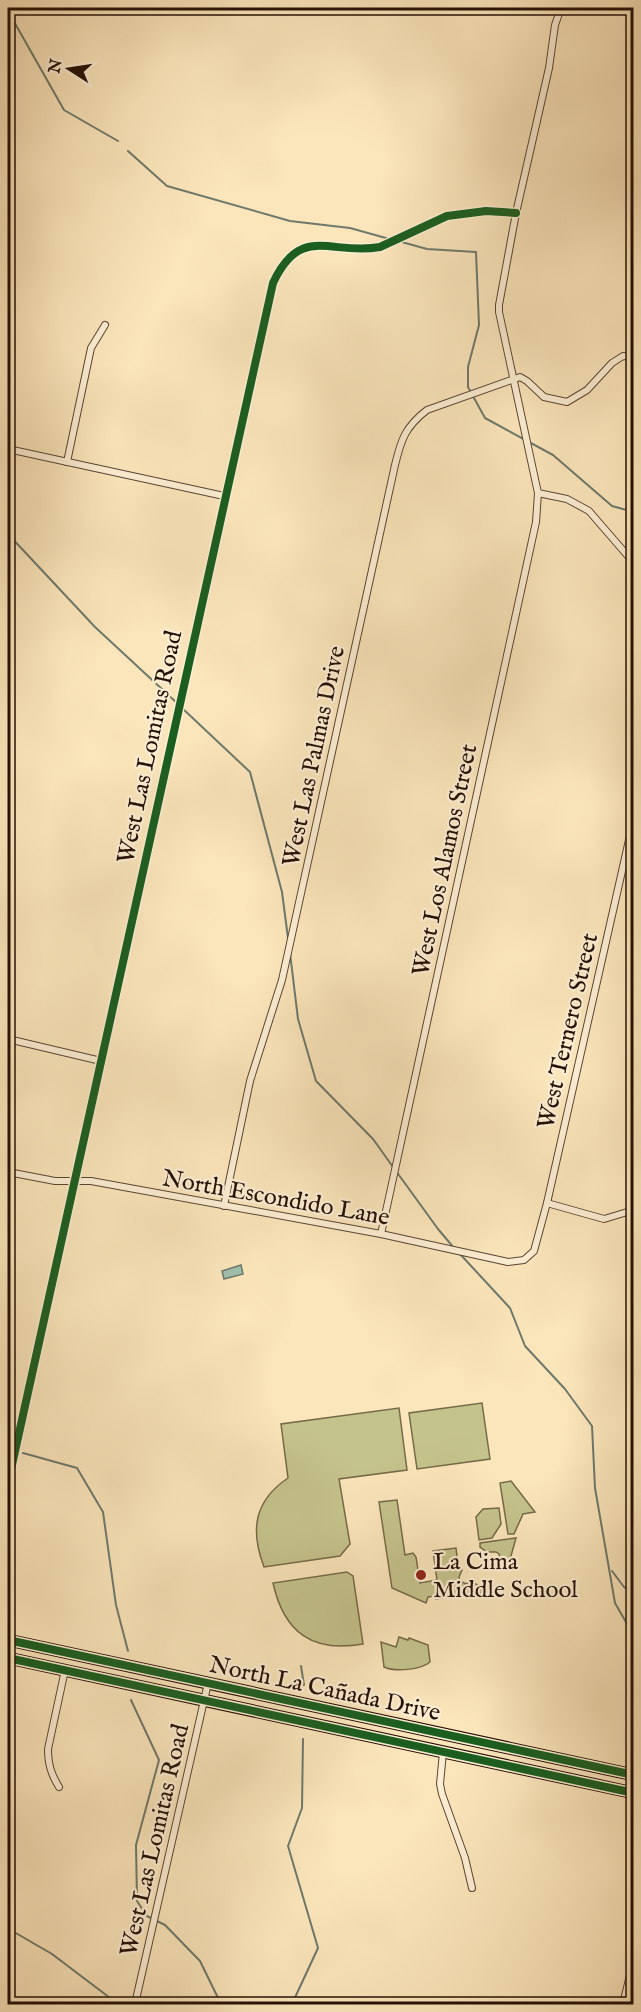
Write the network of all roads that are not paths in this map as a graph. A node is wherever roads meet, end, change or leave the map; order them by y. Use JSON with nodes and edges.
{"nodes":[{"id":1,"x":561,"y":8,"type":"edge"},
{"id":2,"x":516,"y":213,"type":"junction"},
{"id":3,"x":105,"y":325,"type":"dead end"},
{"id":4,"x":633,"y":357,"type":"edge"},
{"id":5,"x":512,"y":379,"type":"junction"},
{"id":6,"x":8,"y":448,"type":"edge"},
{"id":7,"x":67,"y":462,"type":"junction"},
{"id":8,"x":538,"y":493,"type":"junction"},
{"id":9,"x":225,"y":496,"type":"junction"},
{"id":10,"x":633,"y":563,"type":"edge"},
{"id":11,"x":633,"y":818,"type":"edge"},
{"id":12,"x":626,"y":852,"type":"junction"},
{"id":13,"x":633,"y":857,"type":"edge"},
{"id":14,"x":8,"y":1039,"type":"edge"},
{"id":15,"x":101,"y":1061,"type":"junction"},
{"id":16,"x":8,"y":1172,"type":"edge"},
{"id":17,"x":75,"y":1180,"type":"junction"},
{"id":18,"x":547,"y":1203,"type":"junction"},
{"id":19,"x":224,"y":1206,"type":"junction"},
{"id":20,"x":633,"y":1210,"type":"edge"},
{"id":21,"x":381,"y":1234,"type":"junction"},
{"id":22,"x":534,"y":1251,"type":"joint"},
{"id":23,"x":8,"y":1483,"type":"edge"},
{"id":24,"x":8,"y":1640,"type":"edge"},
{"id":25,"x":8,"y":1658,"type":"edge"},
{"id":26,"x":65,"y":1671,"type":"junction"},
{"id":27,"x":208,"y":1683,"type":"junction"},
{"id":28,"x":203,"y":1700,"type":"junction"},
{"id":29,"x":443,"y":1752,"type":"junction"},
{"id":30,"x":633,"y":1775,"type":"edge"},
{"id":31,"x":59,"y":1787,"type":"dead end"},
{"id":32,"x":633,"y":1793,"type":"edge"},
{"id":33,"x":472,"y":1888,"type":"dead end"},
{"id":34,"x":633,"y":1959,"type":"edge"},
{"id":35,"x":135,"y":2004,"type":"edge"},
{"id":36,"x":624,"y":2004,"type":"edge"}],
"edges":[{"from":1,"to":2,"type":"street"},
{"from":2,"to":5,"type":"street"},
{"from":2,"to":9,"type":"street","name":"West Las Lomitas Road"},
{"from":3,"to":7,"type":"street"},
{"from":4,"to":5,"type":"street"},
{"from":5,"to":8,"type":"street"},
{"from":5,"to":19,"type":"street","name":"West Las Palmas Drive"},
{"from":6,"to":7,"type":"street"},
{"from":7,"to":9,"type":"street"},
{"from":8,"to":10,"type":"street"},
{"from":8,"to":21,"type":"street","name":"West Los Alamos Street"},
{"from":9,"to":15,"type":"street","name":"West Las Lomitas Road"},
{"from":11,"to":12,"type":"street","name":"West Ternero Street"},
{"from":12,"to":13,"type":"street"},
{"from":12,"to":18,"type":"street","name":"West Ternero Street"},
{"from":14,"to":15,"type":"street"},
{"from":15,"to":17,"type":"street","name":"West Las Lomitas Road"},
{"from":16,"to":17,"type":"street","name":"North Escondido Lane"},
{"from":17,"to":19,"type":"street","name":"North Escondido Lane"},
{"from":17,"to":23,"type":"street","name":"West Las Lomitas Road"},
{"from":18,"to":20,"type":"street"},
{"from":18,"to":22,"type":"street","name":"West Ternero Street"},
{"from":19,"to":21,"type":"street","name":"North Escondido Lane"},
{"from":21,"to":22,"type":"street","name":"North Escondido Lane"},
{"from":24,"to":27,"type":"main road","name":"North La Cañada Drive"},
{"from":25,"to":26,"type":"main road","name":"North La Cañada Drive"},
{"from":26,"to":28,"type":"main road","name":"North La Cañada Drive"},
{"from":26,"to":31,"type":"street"},
{"from":27,"to":28,"type":"street","name":"West Las Lomitas Road"},
{"from":27,"to":30,"type":"main road","name":"North La Cañada Drive"},
{"from":28,"to":29,"type":"main road","name":"North La Cañada Drive"},
{"from":28,"to":35,"type":"street","name":"West Las Lomitas Road"},
{"from":29,"to":32,"type":"main road","name":"North La Cañada Drive"},
{"from":29,"to":33,"type":"street"},
{"from":34,"to":36,"type":"street"}]}
